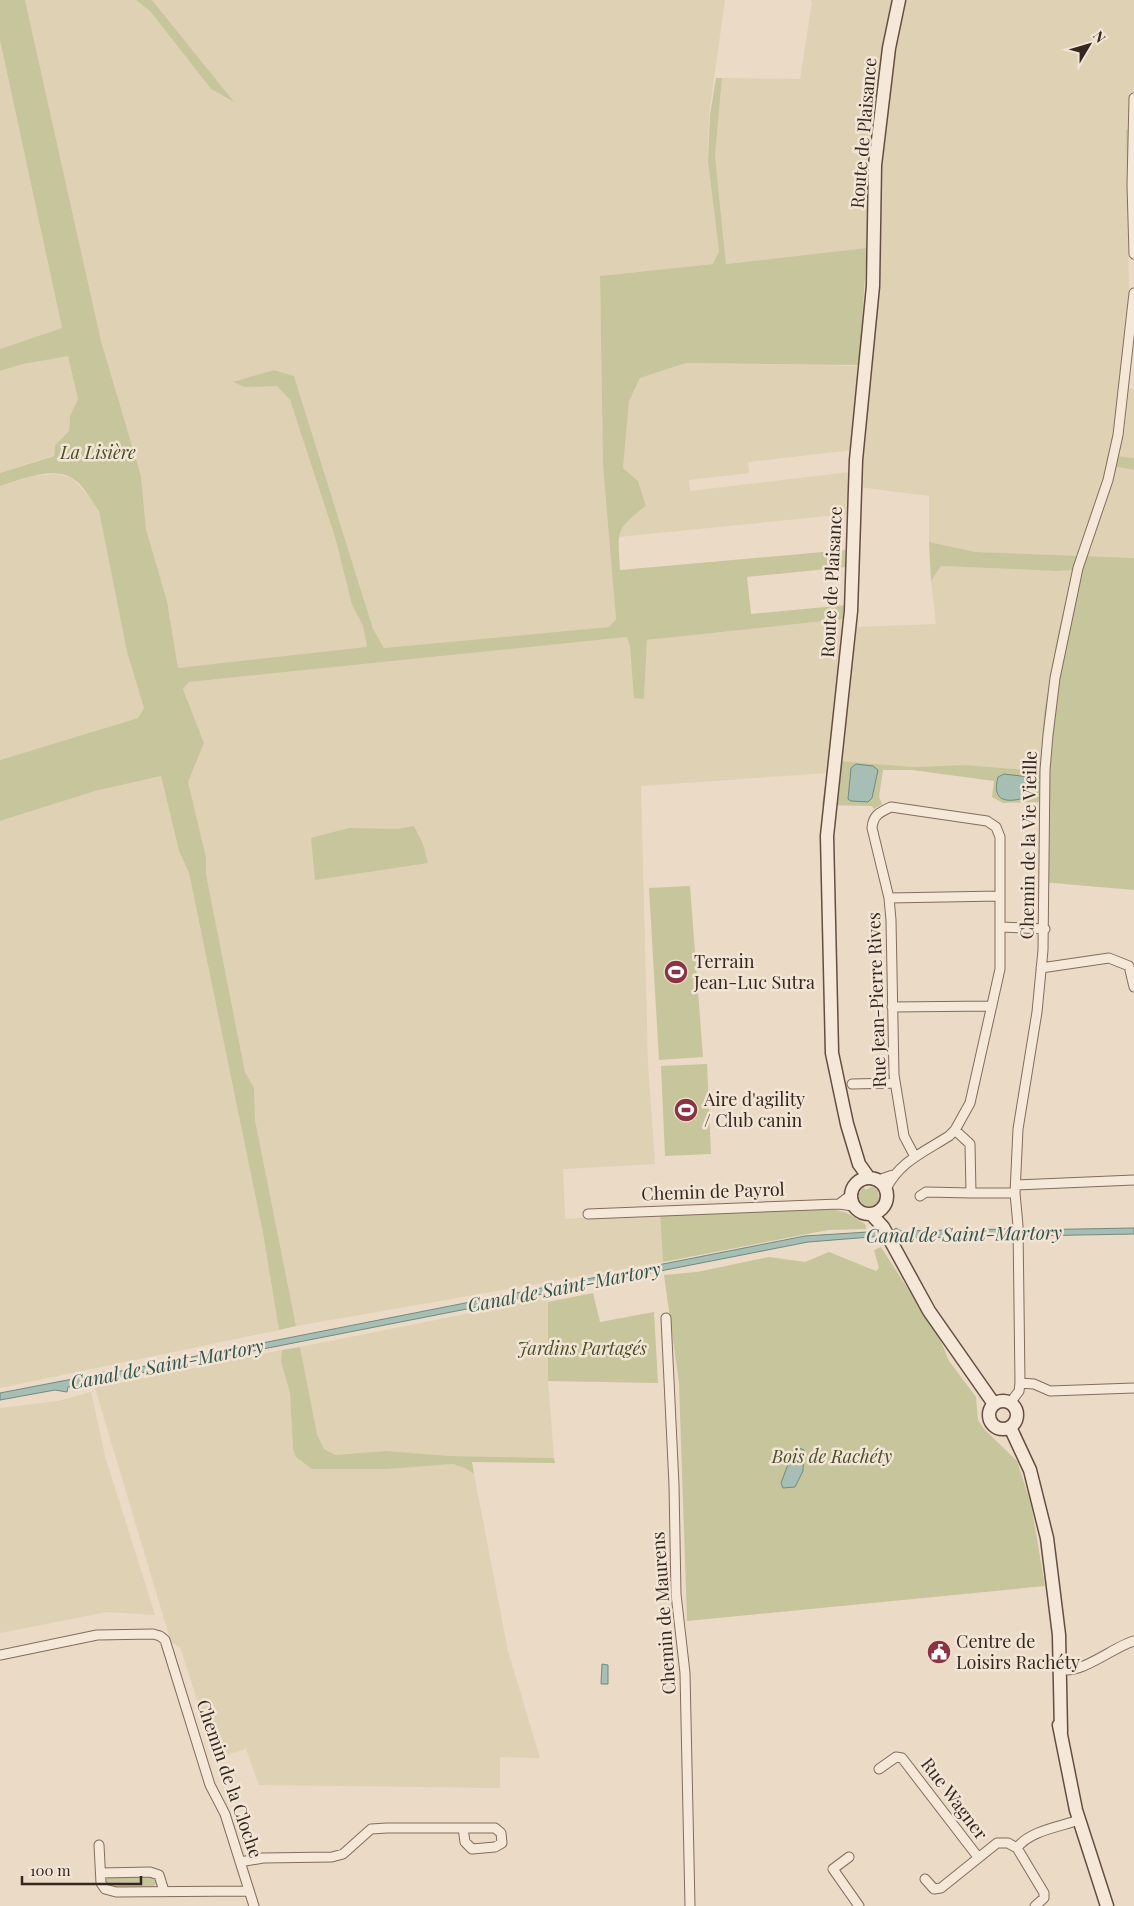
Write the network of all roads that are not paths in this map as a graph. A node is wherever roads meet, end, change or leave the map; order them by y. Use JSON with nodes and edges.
{"nodes":[{"id":1,"x":899,"y":0,"type":"edge"},
{"id":2,"x":1134,"y":98,"type":"edge"},
{"id":3,"x":1134,"y":254,"type":"edge"},
{"id":4,"x":1134,"y":293,"type":"edge"},
{"id":5,"x":1000,"y":896,"type":"junction"},
{"id":6,"x":889,"y":898,"type":"junction"},
{"id":7,"x":1002,"y":927,"type":"junction"},
{"id":8,"x":1045,"y":929,"type":"junction"},
{"id":9,"x":1042,"y":968,"type":"junction"},
{"id":10,"x":1134,"y":987,"type":"edge"},
{"id":11,"x":992,"y":1006,"type":"junction"},
{"id":12,"x":892,"y":1007,"type":"junction"},
{"id":13,"x":895,"y":1082,"type":"junction"},
{"id":14,"x":852,"y":1084,"type":"dead end"},
{"id":15,"x":955,"y":1130,"type":"junction"},
{"id":16,"x":915,"y":1157,"type":"junction"},
{"id":17,"x":1134,"y":1180,"type":"edge"},
{"id":18,"x":873,"y":1182,"type":"junction"},
{"id":19,"x":1016,"y":1189,"type":"junction"},
{"id":20,"x":971,"y":1193,"type":"junction"},
{"id":21,"x":920,"y":1196,"type":"dead end"},
{"id":22,"x":852,"y":1200,"type":"junction"},
{"id":23,"x":876,"y":1212,"type":"junction"},
{"id":24,"x":588,"y":1214,"type":"dead end"},
{"id":25,"x":666,"y":1318,"type":"dead end"},
{"id":26,"x":1020,"y":1383,"type":"junction"},
{"id":27,"x":1134,"y":1388,"type":"edge"},
{"id":28,"x":1010,"y":1402,"type":"junction"},
{"id":29,"x":994,"y":1404,"type":"junction"},
{"id":30,"x":1010,"y":1428,"type":"junction"},
{"id":31,"x":1134,"y":1642,"type":"edge"},
{"id":32,"x":0,"y":1655,"type":"edge"},
{"id":33,"x":1058,"y":1667,"type":"junction"},
{"id":34,"x":879,"y":1769,"type":"dead end"},
{"id":35,"x":1078,"y":1820,"type":"junction"},
{"id":36,"x":464,"y":1828,"type":"junction"},
{"id":37,"x":100,"y":1845,"type":"dead end"},
{"id":38,"x":1017,"y":1848,"type":"junction"},
{"id":39,"x":849,"y":1857,"type":"dead end"},
{"id":40,"x":978,"y":1858,"type":"junction"},
{"id":41,"x":240,"y":1862,"type":"junction"},
{"id":42,"x":101,"y":1873,"type":"junction"},
{"id":43,"x":925,"y":1879,"type":"dead end"},
{"id":44,"x":164,"y":1891,"type":"junction"},
{"id":45,"x":250,"y":1891,"type":"junction"},
{"id":46,"x":1038,"y":1904,"type":"edge"},
{"id":47,"x":254,"y":1906,"type":"edge"},
{"id":48,"x":690,"y":1906,"type":"edge"},
{"id":49,"x":859,"y":1906,"type":"edge"},
{"id":50,"x":1107,"y":1906,"type":"edge"}],
"edges":[{"from":1,"to":18,"type":"main road","name":"Route de Plaisance"},
{"from":2,"to":3,"type":"street"},
{"from":4,"to":8,"type":"street","name":"Chemin de la Vie Vieille"},
{"from":5,"to":6,"type":"street"},
{"from":5,"to":6,"type":"street","name":"Rue Jean-Pierre Rives"},
{"from":5,"to":7,"type":"street"},
{"from":6,"to":12,"type":"street","name":"Rue Jean-Pierre Rives"},
{"from":7,"to":8,"type":"street"},
{"from":7,"to":11,"type":"street"},
{"from":8,"to":9,"type":"street","name":"Chemin de la Vie Vieille"},
{"from":9,"to":10,"type":"street"},
{"from":9,"to":19,"type":"street","name":"Chemin de la Vie Vieille"},
{"from":11,"to":12,"type":"street"},
{"from":11,"to":15,"type":"street"},
{"from":12,"to":13,"type":"street","name":"Rue Jean-Pierre Rives"},
{"from":13,"to":14,"type":"street"},
{"from":13,"to":16,"type":"street","name":"Rue Jean-Pierre Rives"},
{"from":15,"to":16,"type":"street"},
{"from":15,"to":20,"type":"street"},
{"from":16,"to":18,"type":"street"},
{"from":17,"to":19,"type":"street"},
{"from":18,"to":22,"type":"main road"},
{"from":18,"to":23,"type":"main road"},
{"from":19,"to":20,"type":"street"},
{"from":19,"to":26,"type":"street","name":"Chemin de la Vie Vieille"},
{"from":20,"to":21,"type":"street"},
{"from":22,"to":23,"type":"main road"},
{"from":22,"to":24,"type":"street","name":"Chemin de Payrol"},
{"from":23,"to":29,"type":"main road"},
{"from":25,"to":48,"type":"street","name":"Chemin de Maurens"},
{"from":26,"to":27,"type":"street"},
{"from":26,"to":28,"type":"street","name":"Chemin de la Vie Vieille"},
{"from":28,"to":29,"type":"main road"},
{"from":28,"to":30,"type":"main road"},
{"from":29,"to":30,"type":"main road"},
{"from":30,"to":33,"type":"main road"},
{"from":31,"to":33,"type":"street"},
{"from":32,"to":41,"type":"street","name":"Chemin de la Cloche"},
{"from":33,"to":35,"type":"main road"},
{"from":34,"to":40,"type":"street","name":"Rue Wagner"},
{"from":35,"to":38,"type":"street"},
{"from":35,"to":50,"type":"main road"},
{"from":36,"to":36,"type":"street"},
{"from":36,"to":41,"type":"street"},
{"from":37,"to":42,"type":"street"},
{"from":38,"to":40,"type":"street"},
{"from":38,"to":46,"type":"street"},
{"from":39,"to":49,"type":"street"},
{"from":40,"to":43,"type":"street"},
{"from":41,"to":45,"type":"street","name":"Chemin de la Cloche"},
{"from":42,"to":44,"type":"street"},
{"from":42,"to":44,"type":"street"},
{"from":44,"to":45,"type":"street"},
{"from":45,"to":47,"type":"street","name":"Chemin de la Cloche"}]}
